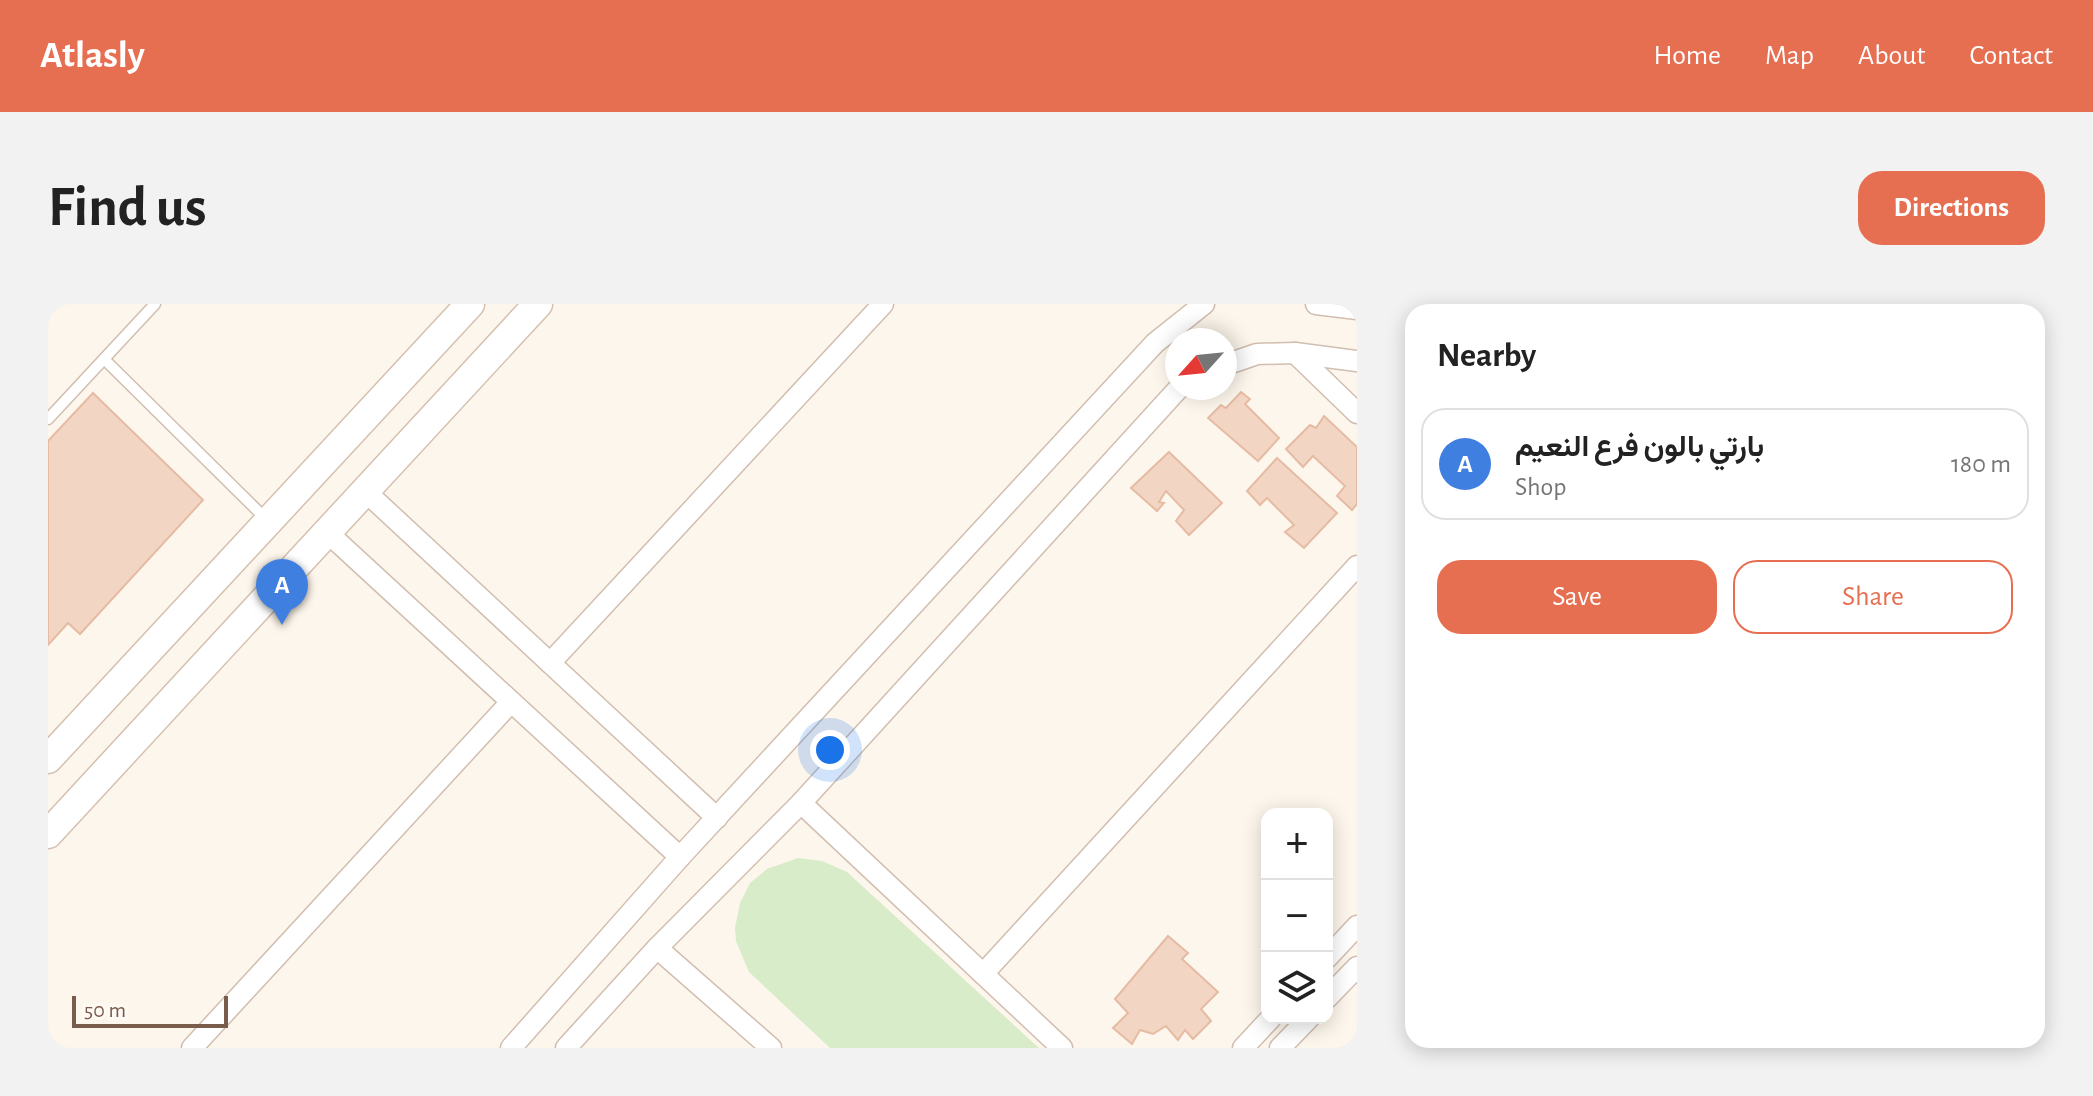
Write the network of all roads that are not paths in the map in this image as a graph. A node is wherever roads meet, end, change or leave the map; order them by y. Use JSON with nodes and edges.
{"nodes":[{"id":1,"x":155,"y":304,"type":"edge"},
{"id":2,"x":470,"y":304,"type":"edge"},
{"id":3,"x":538,"y":304,"type":"edge"},
{"id":4,"x":883,"y":304,"type":"edge"},
{"id":5,"x":1204,"y":304,"type":"edge"},
{"id":6,"x":1316,"y":304,"type":"edge"},
{"id":7,"x":1357,"y":309,"type":"edge"},
{"id":8,"x":1295,"y":353,"type":"junction"},
{"id":9,"x":1356,"y":358,"type":"edge"},
{"id":10,"x":104,"y":359,"type":"junction"},
{"id":11,"x":1237,"y":361,"type":"edge"},
{"id":12,"x":1168,"y":400,"type":"edge"},
{"id":13,"x":1357,"y":413,"type":"edge"},
{"id":14,"x":48,"y":419,"type":"edge"},
{"id":15,"x":365,"y":491,"type":"junction"},
{"id":16,"x":268,"y":521,"type":"junction"},
{"id":17,"x":328,"y":533,"type":"junction"},
{"id":18,"x":1357,"y":566,"type":"edge"},
{"id":19,"x":550,"y":663,"type":"junction"},
{"id":20,"x":511,"y":702,"type":"junction"},
{"id":21,"x":48,"y":759,"type":"edge"},
{"id":22,"x":801,"y":803,"type":"junction"},
{"id":23,"x":717,"y":818,"type":"junction"},
{"id":24,"x":48,"y":834,"type":"edge"},
{"id":25,"x":680,"y":857,"type":"junction"},
{"id":26,"x":1357,"y":926,"type":"edge"},
{"id":27,"x":657,"y":948,"type":"junction"},
{"id":28,"x":1333,"y":952,"type":"edge"},
{"id":29,"x":1357,"y":967,"type":"edge"},
{"id":30,"x":983,"y":974,"type":"junction"},
{"id":31,"x":1333,"y":992,"type":"edge"},
{"id":32,"x":1266,"y":1024,"type":"edge"},
{"id":33,"x":1303,"y":1024,"type":"edge"},
{"id":34,"x":1248,"y":1046,"type":"edge"},
{"id":35,"x":192,"y":1048,"type":"edge"},
{"id":36,"x":511,"y":1048,"type":"edge"},
{"id":37,"x":566,"y":1048,"type":"edge"},
{"id":38,"x":771,"y":1048,"type":"edge"},
{"id":39,"x":1062,"y":1048,"type":"edge"},
{"id":40,"x":1280,"y":1048,"type":"edge"}],
"edges":[{"from":1,"to":10,"type":"lane"},
{"from":2,"to":16,"type":"main road"},
{"from":3,"to":15,"type":"main road"},
{"from":4,"to":19,"type":"street"},
{"from":5,"to":23,"type":"street"},
{"from":6,"to":7,"type":"street"},
{"from":8,"to":9,"type":"street"},
{"from":8,"to":11,"type":"street"},
{"from":8,"to":13,"type":"street"},
{"from":10,"to":14,"type":"lane"},
{"from":10,"to":16,"type":"lane"},
{"from":12,"to":22,"type":"street"},
{"from":15,"to":17,"type":"main road"},
{"from":15,"to":19,"type":"street"},
{"from":16,"to":21,"type":"main road"},
{"from":17,"to":20,"type":"street"},
{"from":17,"to":24,"type":"main road"},
{"from":18,"to":30,"type":"street"},
{"from":19,"to":23,"type":"street"},
{"from":20,"to":25,"type":"street"},
{"from":20,"to":35,"type":"street"},
{"from":22,"to":27,"type":"street"},
{"from":22,"to":30,"type":"street"},
{"from":23,"to":25,"type":"street"},
{"from":25,"to":36,"type":"street"},
{"from":26,"to":28,"type":"street"},
{"from":27,"to":37,"type":"street"},
{"from":27,"to":38,"type":"street"},
{"from":29,"to":31,"type":"street"},
{"from":30,"to":39,"type":"street"},
{"from":32,"to":34,"type":"street"},
{"from":33,"to":40,"type":"street"}]}
